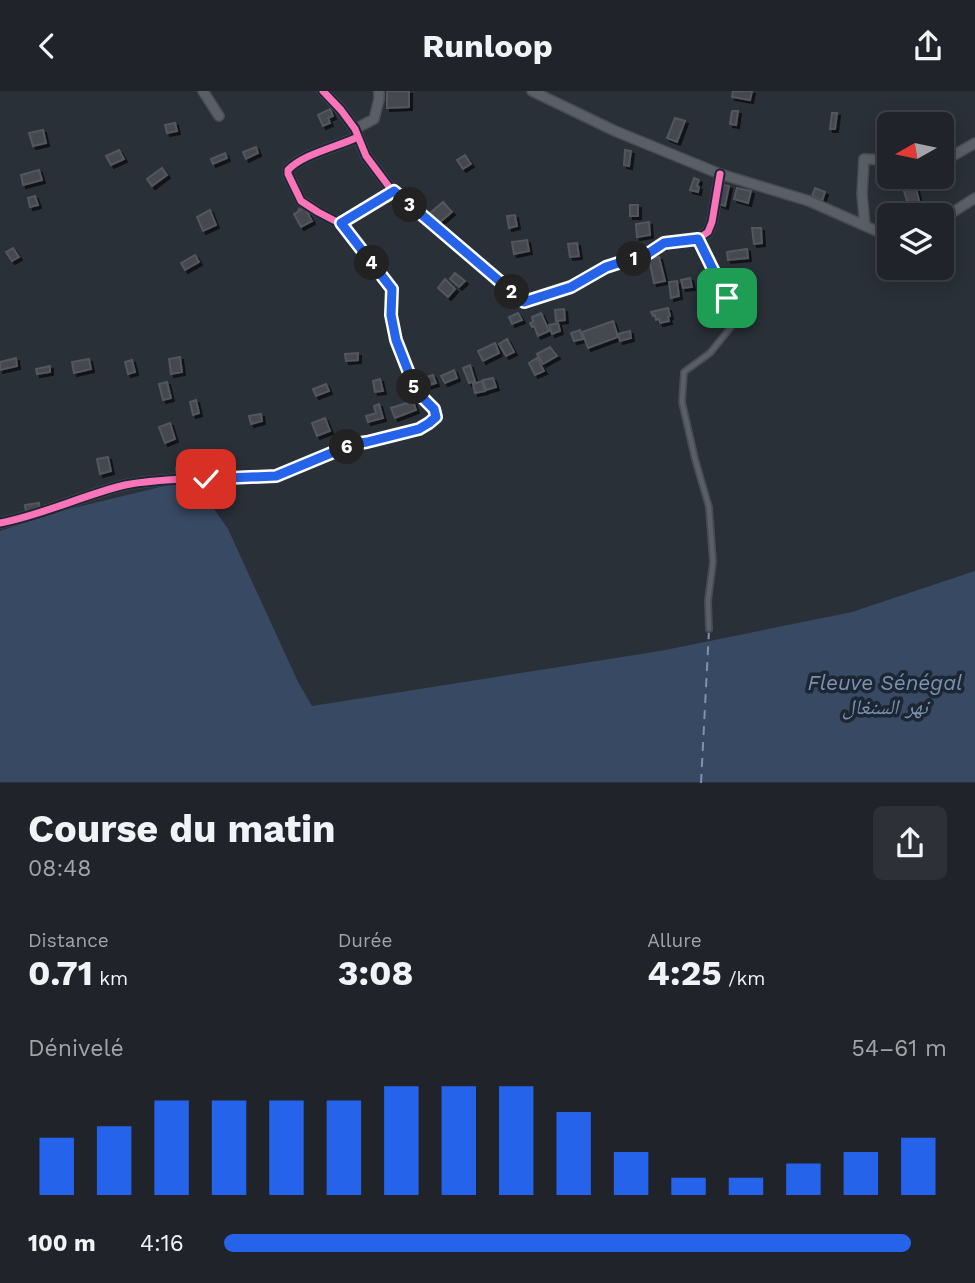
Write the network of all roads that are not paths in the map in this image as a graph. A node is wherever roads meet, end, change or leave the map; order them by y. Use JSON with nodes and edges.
{"nodes":[{"id":1,"x":203,"y":91,"type":"edge"},
{"id":2,"x":323,"y":91,"type":"edge"},
{"id":3,"x":379,"y":91,"type":"edge"},
{"id":4,"x":532,"y":91,"type":"edge"},
{"id":5,"x":219,"y":116,"type":"dead end"},
{"id":6,"x":356,"y":133,"type":"junction"},
{"id":7,"x":975,"y":143,"type":"edge"},
{"id":8,"x":954,"y":155,"type":"edge"},
{"id":9,"x":877,"y":160,"type":"edge"},
{"id":10,"x":720,"y":174,"type":"junction"},
{"id":11,"x":394,"y":191,"type":"junction"},
{"id":12,"x":975,"y":198,"type":"edge"},
{"id":13,"x":954,"y":211,"type":"edge"},
{"id":14,"x":341,"y":223,"type":"junction"},
{"id":15,"x":865,"y":226,"type":"junction"},
{"id":16,"x":877,"y":230,"type":"edge"},
{"id":17,"x":698,"y":239,"type":"junction"},
{"id":18,"x":727,"y":298,"type":"joint"},
{"id":19,"x":0,"y":523,"type":"edge"},
{"id":20,"x":709,"y":629,"type":"dead end"}],
"edges":[{"from":1,"to":5,"type":"street"},
{"from":2,"to":6,"type":"street"},
{"from":3,"to":6,"type":"street"},
{"from":4,"to":10,"type":"street"},
{"from":6,"to":11,"type":"street"},
{"from":6,"to":14,"type":"street"},
{"from":7,"to":8,"type":"street"},
{"from":9,"to":15,"type":"street"},
{"from":10,"to":15,"type":"street"},
{"from":10,"to":17,"type":"street"},
{"from":11,"to":14,"type":"street"},
{"from":11,"to":17,"type":"street"},
{"from":12,"to":13,"type":"street"},
{"from":14,"to":19,"type":"street"},
{"from":15,"to":16,"type":"street"},
{"from":17,"to":18,"type":"street"},
{"from":18,"to":20,"type":"lane"}]}
